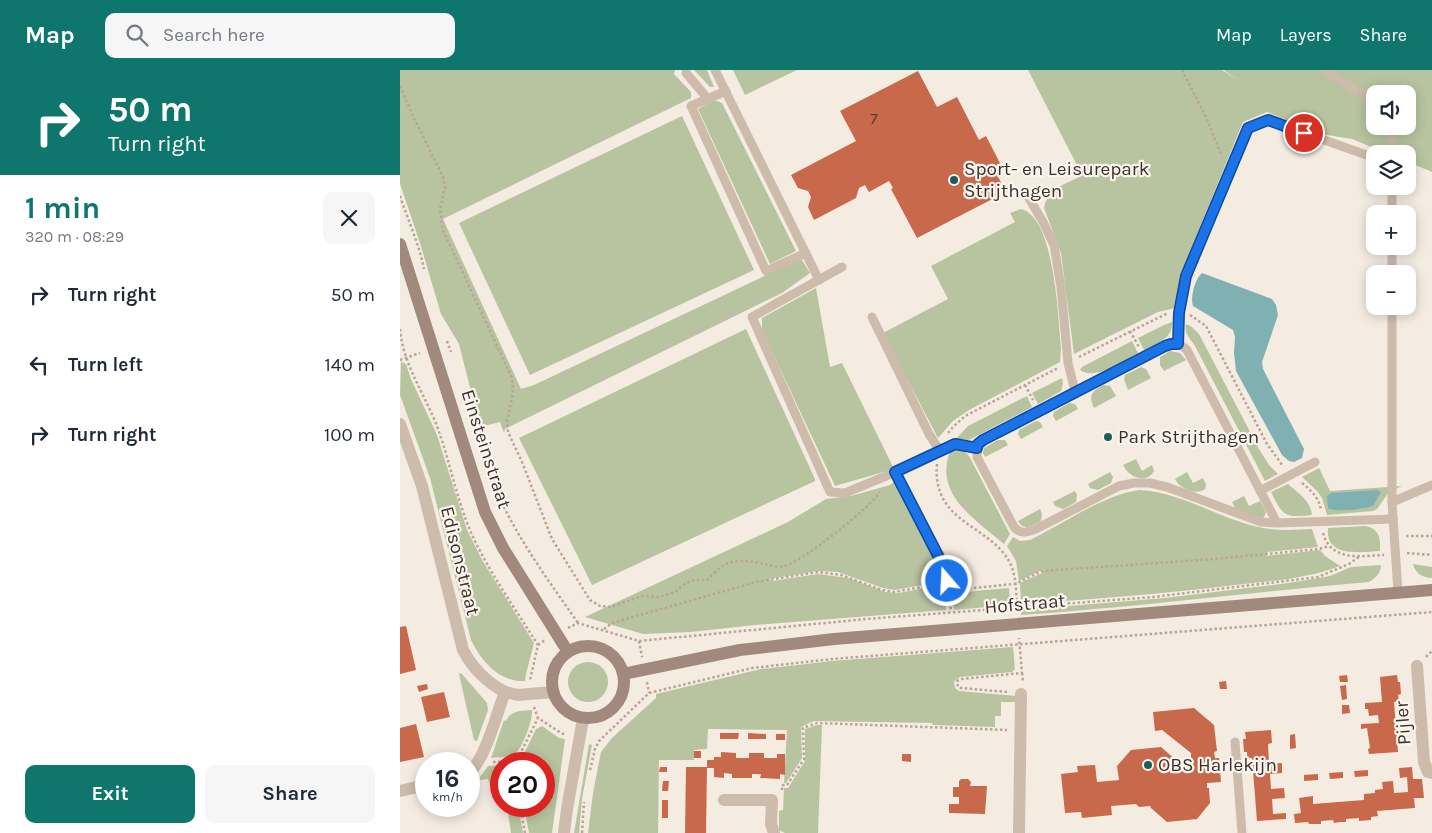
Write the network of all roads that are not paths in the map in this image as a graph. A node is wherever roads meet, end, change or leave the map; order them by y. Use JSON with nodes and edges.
{"nodes":[{"id":1,"x":716,"y":70,"type":"edge"},
{"id":2,"x":1326,"y":70,"type":"edge"},
{"id":3,"x":686,"y":73,"type":"dead end"},
{"id":4,"x":726,"y":91,"type":"junction"},
{"id":5,"x":1366,"y":98,"type":"edge"},
{"id":6,"x":708,"y":99,"type":"junction"},
{"id":7,"x":1366,"y":155,"type":"edge"},
{"id":8,"x":1027,"y":195,"type":"dead end"},
{"id":9,"x":400,"y":244,"type":"edge"},
{"id":10,"x":806,"y":253,"type":"junction"},
{"id":11,"x":842,"y":267,"type":"dead end"},
{"id":12,"x":819,"y":280,"type":"junction"},
{"id":13,"x":1392,"y":315,"type":"edge"},
{"id":14,"x":872,"y":317,"type":"dead end"},
{"id":15,"x":1178,"y":344,"type":"junction"},
{"id":16,"x":1075,"y":392,"type":"junction"},
{"id":17,"x":400,"y":424,"type":"edge"},
{"id":18,"x":977,"y":448,"type":"junction"},
{"id":19,"x":940,"y":451,"type":"junction"},
{"id":20,"x":1315,"y":462,"type":"dead end"},
{"id":21,"x":893,"y":473,"type":"junction"},
{"id":22,"x":1432,"y":485,"type":"edge"},
{"id":23,"x":1260,"y":491,"type":"junction"},
{"id":24,"x":1392,"y":502,"type":"junction"},
{"id":25,"x":1393,"y":519,"type":"junction"},
{"id":26,"x":1277,"y":523,"type":"junction"},
{"id":27,"x":947,"y":581,"type":"road end"},
{"id":28,"x":1432,"y":590,"type":"edge"},
{"id":29,"x":1398,"y":592,"type":"junction"},
{"id":30,"x":568,"y":652,"type":"junction"},
{"id":31,"x":1417,"y":666,"type":"dead end"},
{"id":32,"x":623,"y":674,"type":"junction"},
{"id":33,"x":504,"y":692,"type":"junction"},
{"id":34,"x":553,"y":692,"type":"junction"},
{"id":35,"x":1021,"y":694,"type":"road end"},
{"id":36,"x":583,"y":719,"type":"junction"},
{"id":37,"x":1234,"y":742,"type":"dead end"},
{"id":38,"x":480,"y":760,"type":"edge"},
{"id":39,"x":1432,"y":773,"type":"edge"},
{"id":40,"x":415,"y":788,"type":"edge"},
{"id":41,"x":400,"y":792,"type":"edge"},
{"id":42,"x":724,"y":800,"type":"dead end"},
{"id":43,"x":564,"y":833,"type":"edge"},
{"id":44,"x":774,"y":833,"type":"edge"},
{"id":45,"x":1019,"y":833,"type":"edge"},
{"id":46,"x":1242,"y":833,"type":"edge"}],
"edges":[{"from":1,"to":4,"type":"lane"},
{"from":2,"to":5,"type":"lane"},
{"from":3,"to":6,"type":"lane"},
{"from":4,"to":6,"type":"lane"},
{"from":4,"to":10,"type":"lane"},
{"from":6,"to":10,"type":"lane"},
{"from":7,"to":15,"type":"lane"},
{"from":8,"to":16,"type":"lane"},
{"from":9,"to":30,"type":"main road","name":"Einsteinstraat"},
{"from":10,"to":12,"type":"lane"},
{"from":11,"to":12,"type":"lane"},
{"from":12,"to":21,"type":"lane"},
{"from":13,"to":24,"type":"lane"},
{"from":14,"to":19,"type":"lane"},
{"from":15,"to":16,"type":"lane"},
{"from":15,"to":23,"type":"lane"},
{"from":16,"to":18,"type":"lane"},
{"from":17,"to":33,"type":"street","name":"Edisonstraat"},
{"from":18,"to":19,"type":"lane"},
{"from":18,"to":26,"type":"lane"},
{"from":19,"to":21,"type":"lane"},
{"from":20,"to":23,"type":"lane"},
{"from":21,"to":27,"type":"lane"},
{"from":22,"to":24,"type":"lane"},
{"from":23,"to":26,"type":"lane"},
{"from":24,"to":25,"type":"lane"},
{"from":25,"to":26,"type":"lane"},
{"from":25,"to":29,"type":"lane"},
{"from":28,"to":29,"type":"main road","name":"Hofstraat"},
{"from":29,"to":32,"type":"main road","name":"Hofstraat"},
{"from":30,"to":32,"type":"main road"},
{"from":30,"to":34,"type":"main road"},
{"from":31,"to":39,"type":"street","name":"Pijler"},
{"from":32,"to":36,"type":"main road"},
{"from":33,"to":34,"type":"street"},
{"from":33,"to":38,"type":"street"},
{"from":34,"to":36,"type":"main road"},
{"from":35,"to":45,"type":"street"},
{"from":36,"to":43,"type":"street"},
{"from":37,"to":46,"type":"lane"},
{"from":40,"to":41,"type":"street"},
{"from":42,"to":44,"type":"street"}]}
